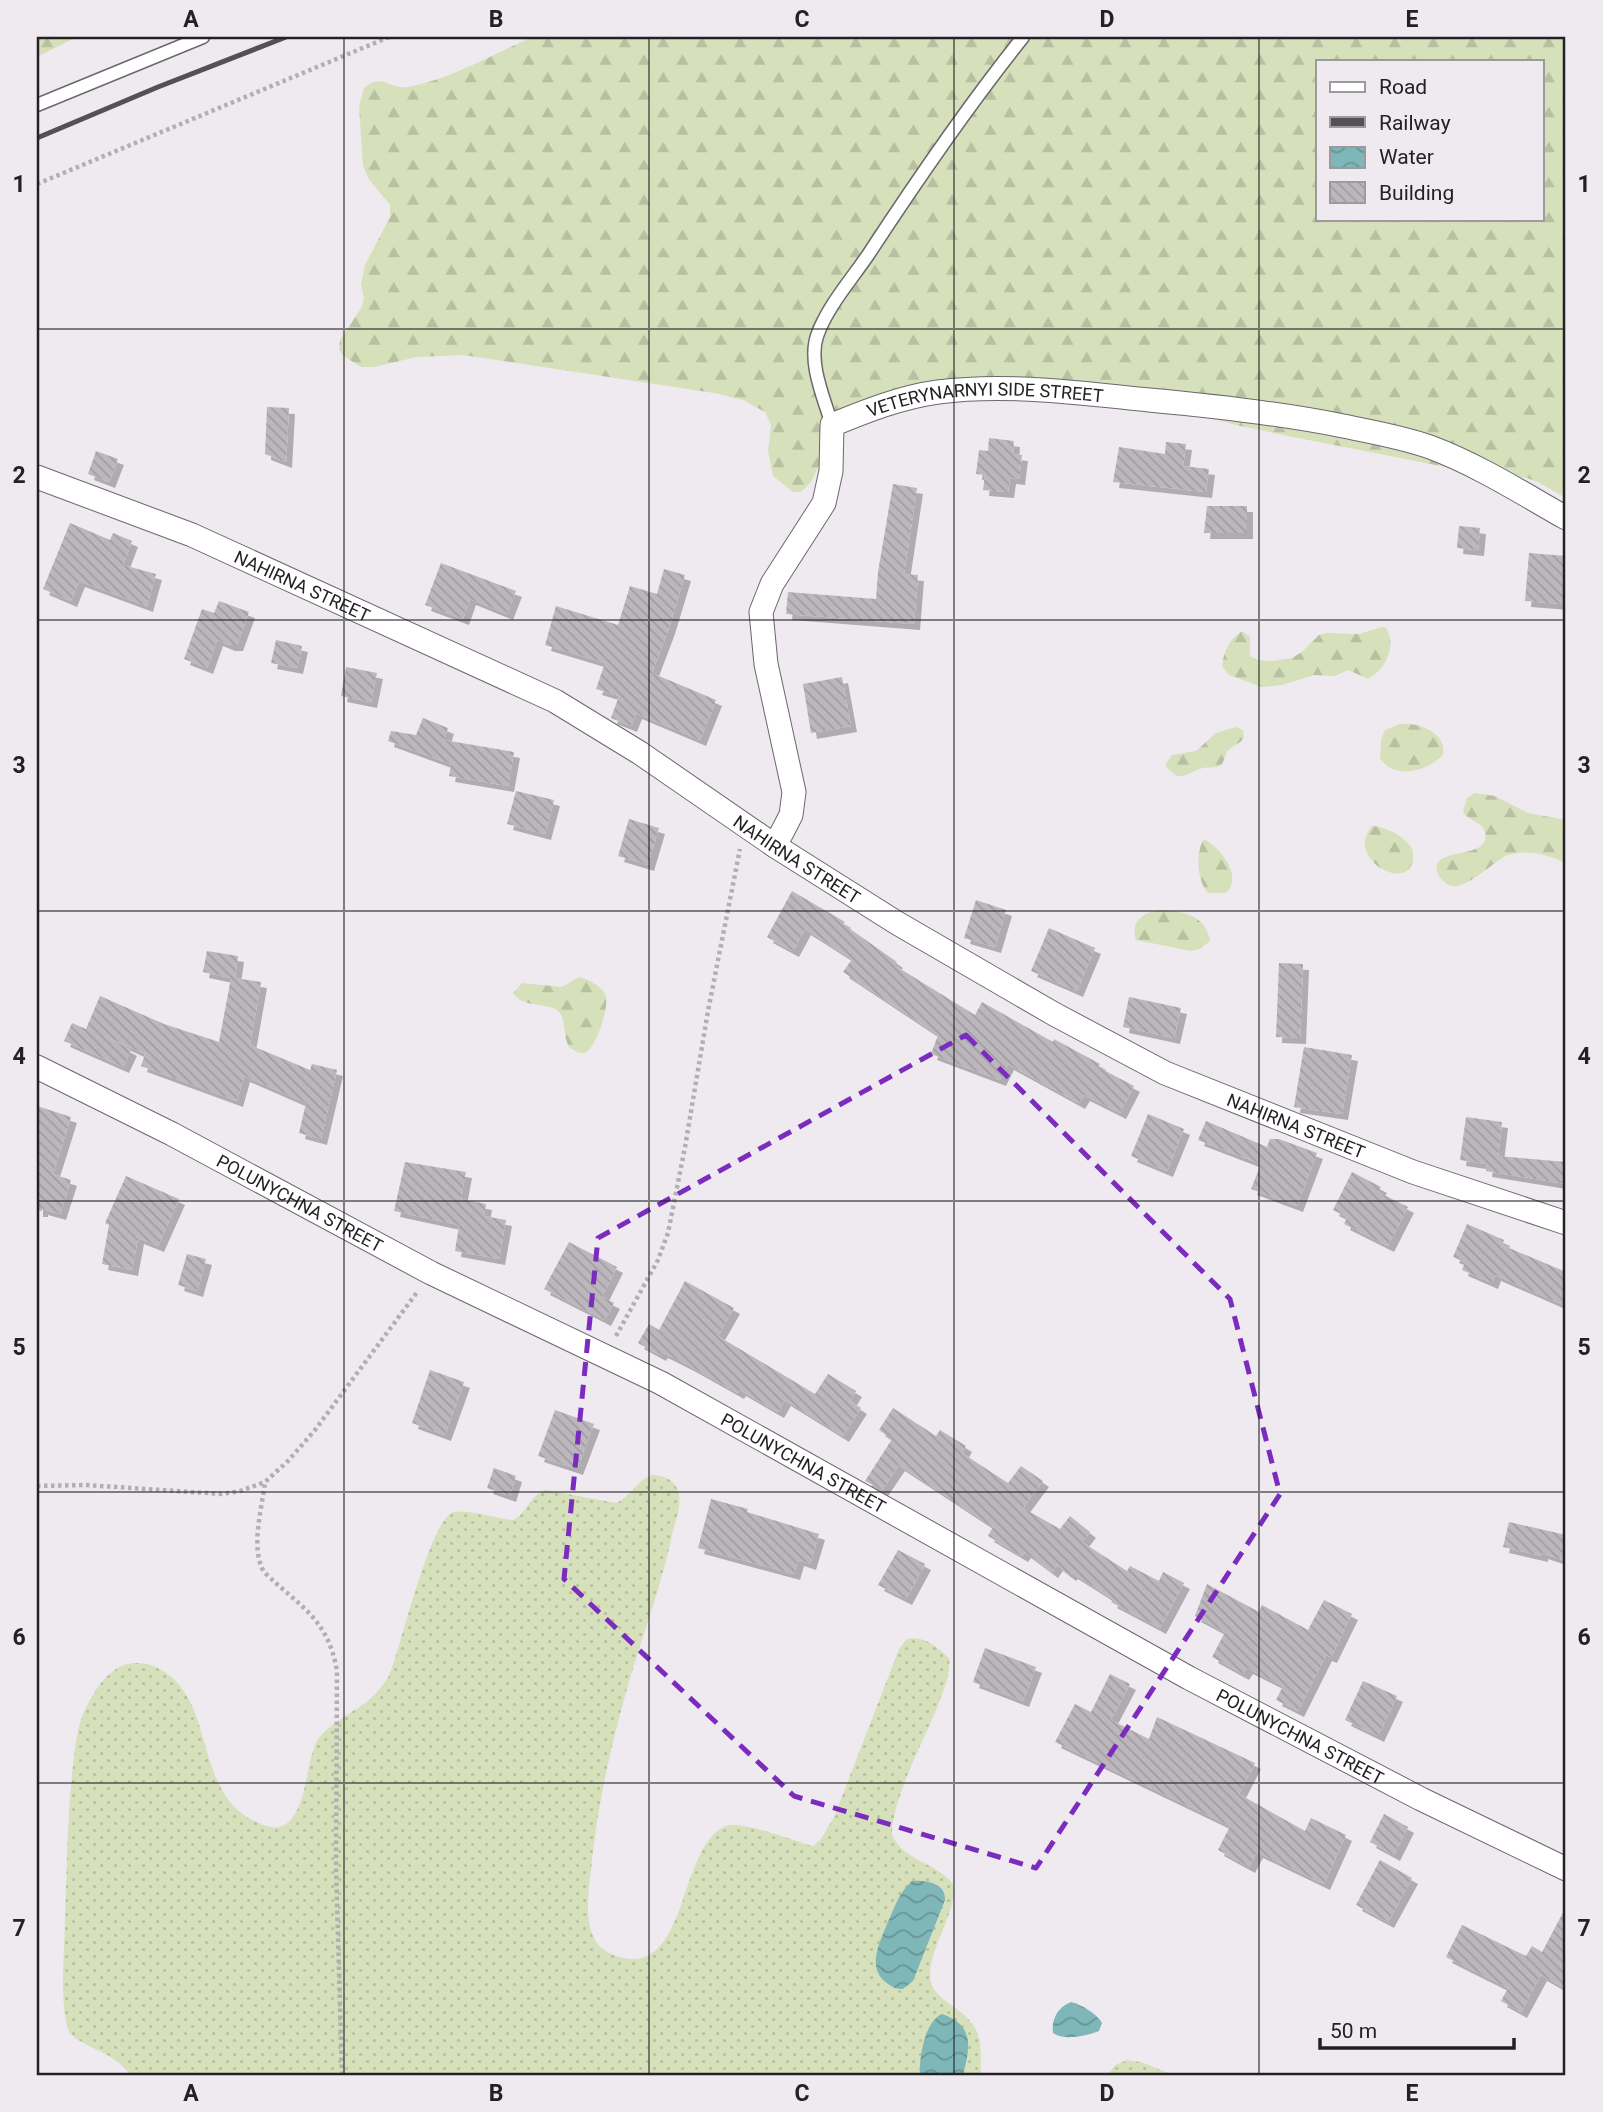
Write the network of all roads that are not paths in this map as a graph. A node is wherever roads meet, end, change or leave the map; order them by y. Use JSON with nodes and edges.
{"nodes":[{"id":1,"x":203,"y":37,"type":"edge"},
{"id":2,"x":1023,"y":37,"type":"edge"},
{"id":3,"x":37,"y":105,"type":"edge"},
{"id":4,"x":832,"y":425,"type":"junction"},
{"id":5,"x":37,"y":477,"type":"edge"},
{"id":6,"x":1566,"y":518,"type":"edge"},
{"id":7,"x":775,"y":846,"type":"junction"},
{"id":8,"x":37,"y":1067,"type":"edge"},
{"id":9,"x":1566,"y":1223,"type":"edge"},
{"id":10,"x":1566,"y":1869,"type":"edge"}],
"edges":[{"from":1,"to":3,"type":"lane"},
{"from":2,"to":4,"type":"lane"},
{"from":4,"to":6,"type":"street","name":"VETERYNARNYI SIDE STREET"},
{"from":4,"to":7,"type":"street"},
{"from":5,"to":7,"type":"street","name":"NAHIRNA STREET"},
{"from":7,"to":9,"type":"street","name":"NAHIRNA STREET"},
{"from":8,"to":10,"type":"street","name":"POLUNYCHNA STREET"}]}
